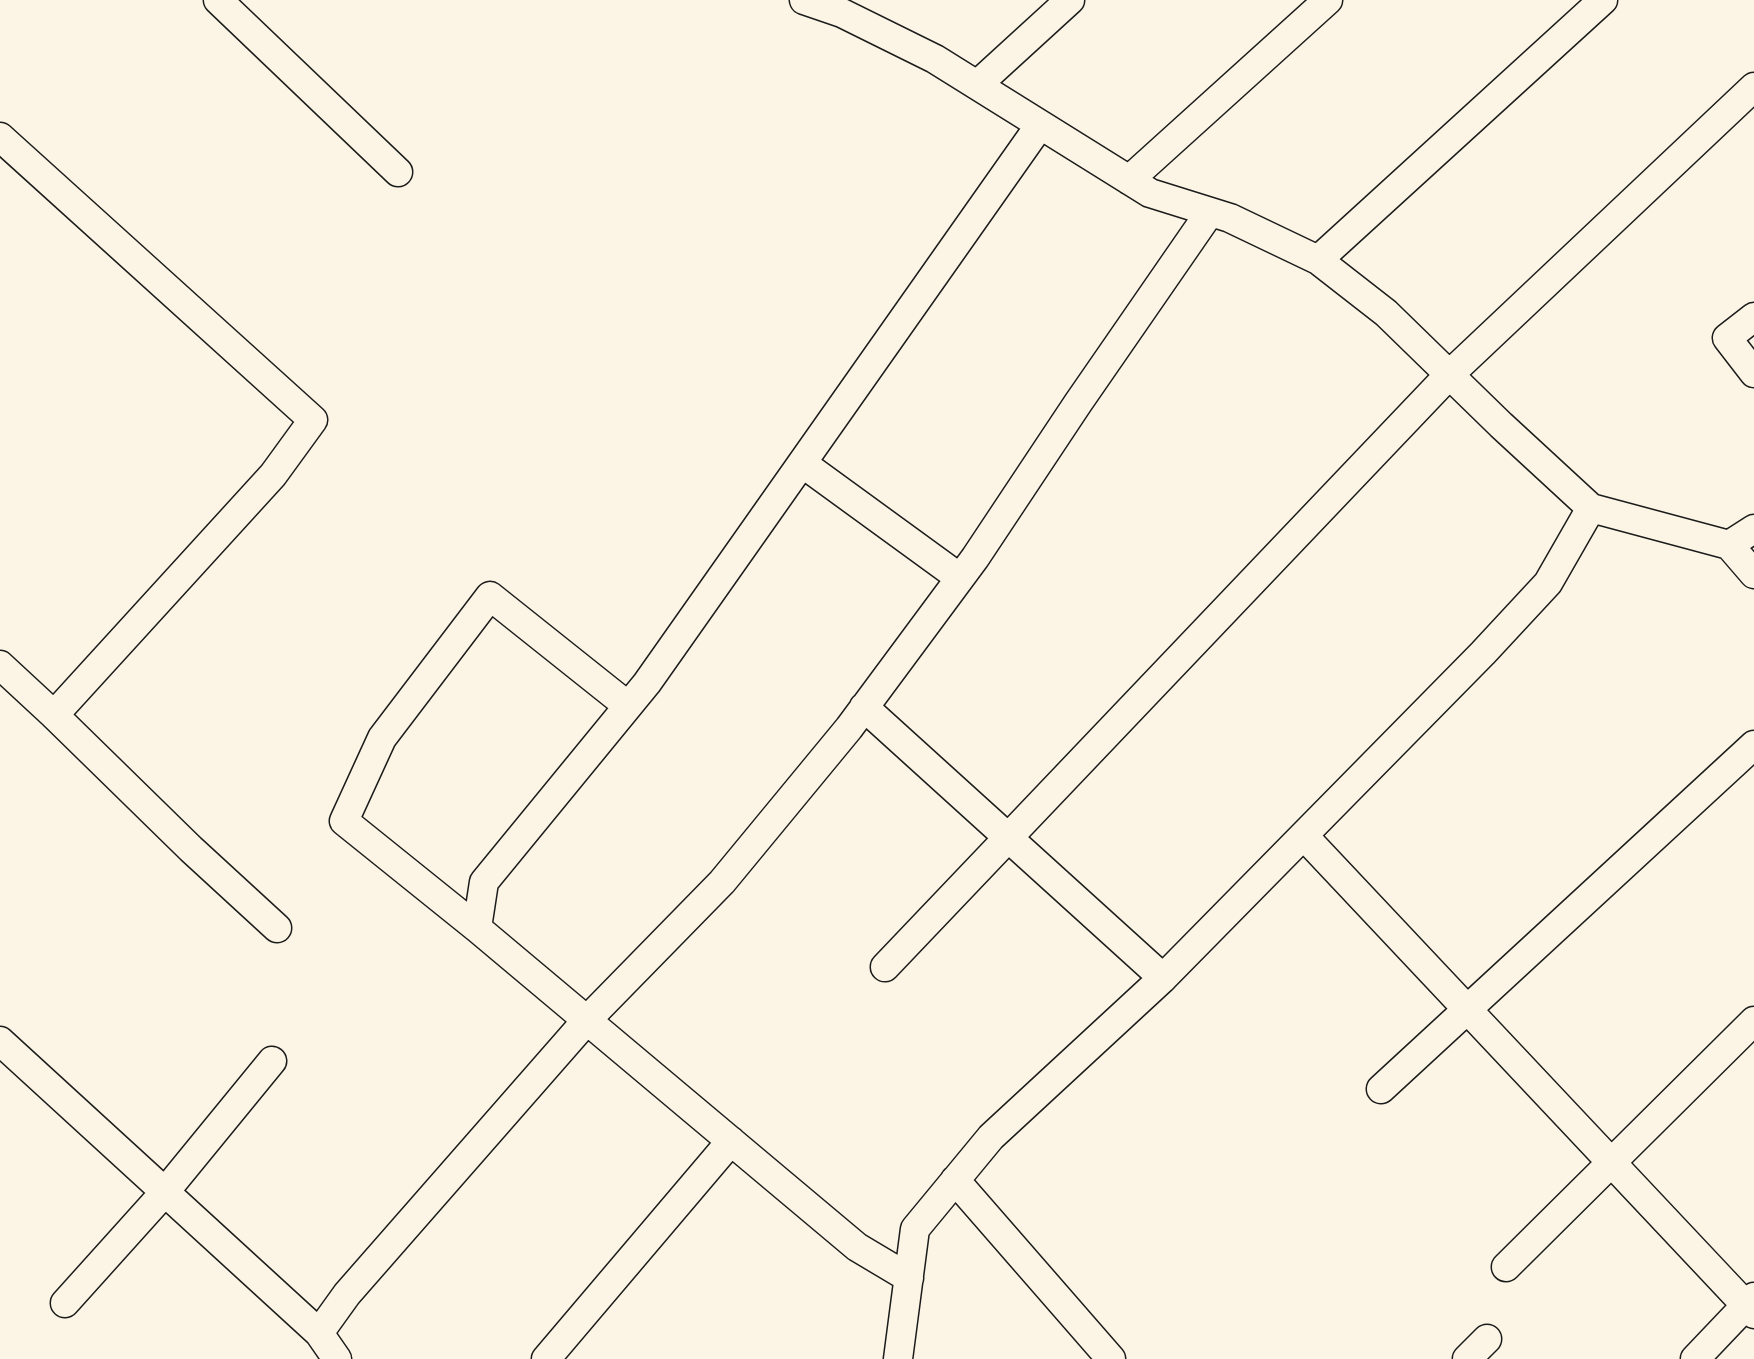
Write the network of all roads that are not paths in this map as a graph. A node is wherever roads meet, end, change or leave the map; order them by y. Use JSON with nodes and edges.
{"nodes":[{"id":1,"x":218,"y":0,"type":"edge"},
{"id":2,"x":804,"y":0,"type":"edge"},
{"id":3,"x":1070,"y":0,"type":"edge"},
{"id":4,"x":1328,"y":0,"type":"edge"},
{"id":5,"x":1603,"y":0,"type":"edge"},
{"id":6,"x":977,"y":85,"type":"junction"},
{"id":7,"x":1754,"y":87,"type":"edge"},
{"id":8,"x":1040,"y":125,"type":"junction"},
{"id":9,"x":0,"y":136,"type":"edge"},
{"id":10,"x":398,"y":172,"type":"dead end"},
{"id":11,"x":1129,"y":180,"type":"junction"},
{"id":12,"x":1210,"y":212,"type":"junction"},
{"id":13,"x":1318,"y":260,"type":"junction"},
{"id":14,"x":1754,"y":317,"type":"edge"},
{"id":15,"x":1754,"y":374,"type":"edge"},
{"id":16,"x":1449,"y":375,"type":"junction"},
{"id":17,"x":802,"y":463,"type":"junction"},
{"id":18,"x":1591,"y":508,"type":"junction"},
{"id":19,"x":1754,"y":528,"type":"edge"},
{"id":20,"x":1729,"y":545,"type":"junction"},
{"id":21,"x":1754,"y":574,"type":"edge"},
{"id":22,"x":960,"y":578,"type":"junction"},
{"id":23,"x":0,"y":665,"type":"edge"},
{"id":24,"x":628,"y":706,"type":"junction"},
{"id":25,"x":864,"y":707,"type":"junction"},
{"id":26,"x":54,"y":715,"type":"junction"},
{"id":27,"x":1754,"y":745,"type":"edge"},
{"id":28,"x":1304,"y":836,"type":"junction"},
{"id":29,"x":1008,"y":838,"type":"junction"},
{"id":30,"x":277,"y":928,"type":"dead end"},
{"id":31,"x":477,"y":928,"type":"junction"},
{"id":32,"x":885,"y":967,"type":"dead end"},
{"id":33,"x":1163,"y":978,"type":"junction"},
{"id":34,"x":1469,"y":1009,"type":"junction"},
{"id":35,"x":586,"y":1020,"type":"junction"},
{"id":36,"x":1754,"y":1021,"type":"edge"},
{"id":37,"x":2,"y":1048,"type":"edge"},
{"id":38,"x":272,"y":1061,"type":"dead end"},
{"id":39,"x":1381,"y":1089,"type":"dead end"},
{"id":40,"x":731,"y":1141,"type":"junction"},
{"id":41,"x":1612,"y":1162,"type":"junction"},
{"id":42,"x":955,"y":1180,"type":"junction"},
{"id":43,"x":164,"y":1193,"type":"junction"},
{"id":44,"x":1506,"y":1266,"type":"dead end"},
{"id":45,"x":909,"y":1278,"type":"junction"},
{"id":46,"x":65,"y":1303,"type":"dead end"},
{"id":47,"x":1751,"y":1305,"type":"edge"},
{"id":48,"x":319,"y":1333,"type":"junction"},
{"id":49,"x":1487,"y":1339,"type":"dead end"},
{"id":50,"x":337,"y":1359,"type":"edge"},
{"id":51,"x":546,"y":1359,"type":"edge"},
{"id":52,"x":898,"y":1359,"type":"edge"},
{"id":53,"x":1111,"y":1359,"type":"edge"},
{"id":54,"x":1467,"y":1359,"type":"edge"},
{"id":55,"x":1695,"y":1359,"type":"edge"}],
"edges":[{"from":1,"to":10,"type":"street"},
{"from":2,"to":6,"type":"street"},
{"from":3,"to":6,"type":"street"},
{"from":4,"to":11,"type":"street"},
{"from":5,"to":13,"type":"street"},
{"from":6,"to":8,"type":"street"},
{"from":7,"to":16,"type":"street"},
{"from":8,"to":11,"type":"street"},
{"from":8,"to":17,"type":"street"},
{"from":9,"to":26,"type":"street"},
{"from":11,"to":12,"type":"street"},
{"from":12,"to":13,"type":"street"},
{"from":12,"to":22,"type":"street"},
{"from":13,"to":16,"type":"street"},
{"from":14,"to":15,"type":"street"},
{"from":16,"to":18,"type":"street"},
{"from":16,"to":29,"type":"street"},
{"from":17,"to":22,"type":"street"},
{"from":17,"to":24,"type":"street"},
{"from":18,"to":20,"type":"street"},
{"from":18,"to":28,"type":"street"},
{"from":19,"to":20,"type":"street"},
{"from":20,"to":21,"type":"street"},
{"from":22,"to":25,"type":"street"},
{"from":23,"to":26,"type":"street"},
{"from":24,"to":31,"type":"street"},
{"from":24,"to":31,"type":"street"},
{"from":25,"to":29,"type":"street"},
{"from":25,"to":35,"type":"street"},
{"from":26,"to":30,"type":"street"},
{"from":27,"to":34,"type":"street"},
{"from":28,"to":33,"type":"street"},
{"from":28,"to":34,"type":"street"},
{"from":29,"to":32,"type":"street"},
{"from":29,"to":33,"type":"street"},
{"from":31,"to":35,"type":"street"},
{"from":33,"to":42,"type":"street"},
{"from":34,"to":39,"type":"street"},
{"from":34,"to":41,"type":"street"},
{"from":35,"to":40,"type":"street"},
{"from":35,"to":48,"type":"street"},
{"from":36,"to":41,"type":"street"},
{"from":37,"to":43,"type":"street"},
{"from":38,"to":43,"type":"street"},
{"from":40,"to":45,"type":"street"},
{"from":40,"to":51,"type":"street"},
{"from":41,"to":44,"type":"street"},
{"from":41,"to":47,"type":"street"},
{"from":42,"to":45,"type":"street"},
{"from":42,"to":53,"type":"street"},
{"from":43,"to":46,"type":"street"},
{"from":43,"to":48,"type":"street"},
{"from":45,"to":52,"type":"street"},
{"from":47,"to":55,"type":"street"},
{"from":48,"to":50,"type":"street"},
{"from":49,"to":54,"type":"street"}]}
